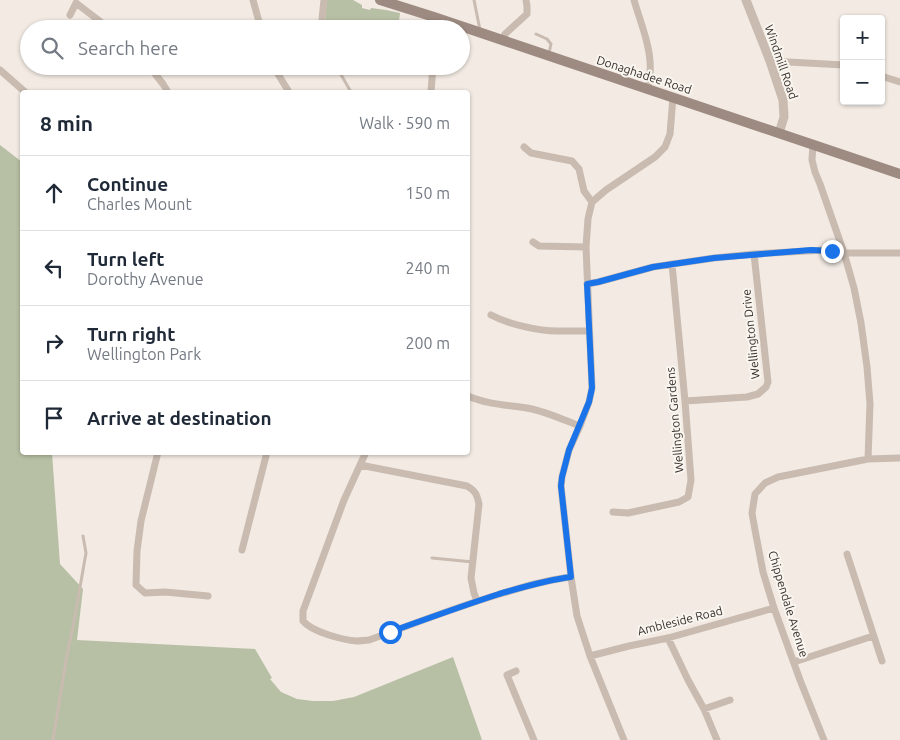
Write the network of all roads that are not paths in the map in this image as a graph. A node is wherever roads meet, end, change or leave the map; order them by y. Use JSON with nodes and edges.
{"nodes":[{"id":1,"x":252,"y":0,"type":"edge"},
{"id":2,"x":324,"y":0,"type":"edge"},
{"id":3,"x":380,"y":0,"type":"edge"},
{"id":4,"x":474,"y":0,"type":"edge"},
{"id":5,"x":526,"y":0,"type":"edge"},
{"id":6,"x":634,"y":0,"type":"edge"},
{"id":7,"x":746,"y":0,"type":"edge"},
{"id":8,"x":70,"y":15,"type":"dead end"},
{"id":9,"x":434,"y":17,"type":"joint"},
{"id":10,"x":98,"y":20,"type":"edge"},
{"id":11,"x":258,"y":20,"type":"edge"},
{"id":12,"x":322,"y":20,"type":"edge"},
{"id":13,"x":443,"y":20,"type":"edge"},
{"id":14,"x":470,"y":30,"type":"edge"},
{"id":15,"x":480,"y":33,"type":"junction"},
{"id":16,"x":536,"y":34,"type":"dead end"},
{"id":17,"x":502,"y":40,"type":"junction"},
{"id":18,"x":548,"y":56,"type":"junction"},
{"id":19,"x":770,"y":61,"type":"junction"},
{"id":20,"x":840,"y":65,"type":"edge"},
{"id":21,"x":0,"y":70,"type":"edge"},
{"id":22,"x":156,"y":75,"type":"edge"},
{"id":23,"x":279,"y":75,"type":"edge"},
{"id":24,"x":341,"y":75,"type":"edge"},
{"id":25,"x":432,"y":75,"type":"edge"},
{"id":26,"x":885,"y":77,"type":"edge"},
{"id":27,"x":900,"y":82,"type":"edge"},
{"id":28,"x":648,"y":89,"type":"junction"},
{"id":29,"x":23,"y":90,"type":"edge"},
{"id":30,"x":167,"y":90,"type":"edge"},
{"id":31,"x":288,"y":90,"type":"edge"},
{"id":32,"x":350,"y":90,"type":"edge"},
{"id":33,"x":431,"y":90,"type":"edge"},
{"id":34,"x":673,"y":97,"type":"junction"},
{"id":35,"x":780,"y":133,"type":"junction"},
{"id":36,"x":813,"y":144,"type":"junction"},
{"id":37,"x":524,"y":147,"type":"dead end"},
{"id":38,"x":900,"y":174,"type":"edge"},
{"id":39,"x":592,"y":202,"type":"junction"},
{"id":40,"x":533,"y":242,"type":"dead end"},
{"id":41,"x":586,"y":248,"type":"junction"},
{"id":42,"x":843,"y":251,"type":"junction"},
{"id":43,"x":900,"y":253,"type":"edge"},
{"id":44,"x":754,"y":254,"type":"junction"},
{"id":45,"x":672,"y":264,"type":"junction"},
{"id":46,"x":587,"y":284,"type":"junction"},
{"id":47,"x":491,"y":316,"type":"dead end"},
{"id":48,"x":589,"y":330,"type":"junction"},
{"id":49,"x":470,"y":397,"type":"edge"},
{"id":50,"x":685,"y":401,"type":"junction"},
{"id":51,"x":580,"y":426,"type":"junction"},
{"id":52,"x":157,"y":455,"type":"edge"},
{"id":53,"x":266,"y":455,"type":"edge"},
{"id":54,"x":365,"y":455,"type":"edge"},
{"id":55,"x":900,"y":458,"type":"edge"},
{"id":56,"x":868,"y":459,"type":"junction"},
{"id":57,"x":360,"y":465,"type":"junction"},
{"id":58,"x":900,"y":467,"type":"edge"},
{"id":59,"x":613,"y":512,"type":"dead end"},
{"id":60,"x":83,"y":536,"type":"dead end"},
{"id":61,"x":242,"y":550,"type":"dead end"},
{"id":62,"x":847,"y":554,"type":"dead end"},
{"id":63,"x":432,"y":558,"type":"dead end"},
{"id":64,"x":473,"y":562,"type":"junction"},
{"id":65,"x":571,"y":577,"type":"junction"},
{"id":66,"x":208,"y":596,"type":"dead end"},
{"id":67,"x":477,"y":601,"type":"junction"},
{"id":68,"x":774,"y":608,"type":"junction"},
{"id":69,"x":873,"y":636,"type":"junction"},
{"id":70,"x":668,"y":638,"type":"junction"},
{"id":71,"x":590,"y":656,"type":"junction"},
{"id":72,"x":882,"y":661,"type":"dead end"},
{"id":73,"x":794,"y":662,"type":"junction"},
{"id":74,"x":516,"y":671,"type":"dead end"},
{"id":75,"x":730,"y":700,"type":"dead end"},
{"id":76,"x":704,"y":709,"type":"junction"},
{"id":77,"x":53,"y":740,"type":"edge"},
{"id":78,"x":534,"y":740,"type":"edge"},
{"id":79,"x":624,"y":740,"type":"edge"},
{"id":80,"x":717,"y":740,"type":"edge"},
{"id":81,"x":824,"y":740,"type":"edge"}],
"edges":[{"from":1,"to":11,"type":"street"},
{"from":2,"to":12,"type":"street"},
{"from":3,"to":9,"type":"main road","name":"Donaghadee Road"},
{"from":4,"to":15,"type":"lane"},
{"from":5,"to":17,"type":"street"},
{"from":6,"to":28,"type":"street"},
{"from":7,"to":19,"type":"street","name":"Windmill Road"},
{"from":8,"to":10,"type":"street"},
{"from":9,"to":13,"type":"main road","name":"Donaghadee Road"},
{"from":14,"to":15,"type":"main road","name":"Donaghadee Road"},
{"from":15,"to":17,"type":"main road","name":"Donaghadee Road"},
{"from":16,"to":18,"type":"lane"},
{"from":17,"to":18,"type":"main road","name":"Donaghadee Road"},
{"from":18,"to":28,"type":"main road","name":"Donaghadee Road"},
{"from":19,"to":20,"type":"street"},
{"from":19,"to":35,"type":"street","name":"Windmill Road"},
{"from":21,"to":29,"type":"street"},
{"from":22,"to":30,"type":"street"},
{"from":23,"to":31,"type":"street"},
{"from":24,"to":32,"type":"lane"},
{"from":25,"to":33,"type":"street"},
{"from":26,"to":27,"type":"street"},
{"from":28,"to":34,"type":"main road","name":"Donaghadee Road"},
{"from":34,"to":35,"type":"main road","name":"Donaghadee Road"},
{"from":34,"to":39,"type":"street"},
{"from":35,"to":36,"type":"main road","name":"Donaghadee Road"},
{"from":36,"to":38,"type":"main road","name":"Donaghadee Road"},
{"from":36,"to":42,"type":"street"},
{"from":37,"to":39,"type":"street"},
{"from":39,"to":41,"type":"street"},
{"from":40,"to":41,"type":"street"},
{"from":41,"to":46,"type":"street"},
{"from":42,"to":43,"type":"street"},
{"from":42,"to":44,"type":"street"},
{"from":42,"to":56,"type":"street"},
{"from":44,"to":45,"type":"street"},
{"from":44,"to":50,"type":"street","name":"Wellington Drive"},
{"from":45,"to":46,"type":"street"},
{"from":45,"to":50,"type":"street","name":"Wellington Gardens"},
{"from":46,"to":48,"type":"street"},
{"from":47,"to":48,"type":"street"},
{"from":48,"to":51,"type":"street"},
{"from":49,"to":51,"type":"street"},
{"from":50,"to":59,"type":"street","name":"Wellington Gardens"},
{"from":51,"to":65,"type":"street"},
{"from":52,"to":66,"type":"street"},
{"from":53,"to":61,"type":"street"},
{"from":54,"to":57,"type":"street"},
{"from":55,"to":56,"type":"street","name":"Chippendale Avenue"},
{"from":55,"to":58,"type":"street"},
{"from":56,"to":68,"type":"street","name":"Chippendale Avenue"},
{"from":57,"to":64,"type":"street"},
{"from":57,"to":67,"type":"street"},
{"from":60,"to":77,"type":"lane"},
{"from":62,"to":69,"type":"street"},
{"from":63,"to":64,"type":"lane"},
{"from":64,"to":67,"type":"street"},
{"from":65,"to":67,"type":"street"},
{"from":65,"to":71,"type":"street"},
{"from":68,"to":70,"type":"street","name":"Ambleside Road"},
{"from":68,"to":73,"type":"street","name":"Chippendale Avenue"},
{"from":69,"to":72,"type":"street"},
{"from":69,"to":73,"type":"street"},
{"from":70,"to":71,"type":"street","name":"Ambleside Road"},
{"from":70,"to":76,"type":"street"},
{"from":71,"to":79,"type":"street"},
{"from":73,"to":81,"type":"street","name":"Chippendale Avenue"},
{"from":74,"to":78,"type":"street"},
{"from":75,"to":76,"type":"street"},
{"from":76,"to":80,"type":"street"}]}
